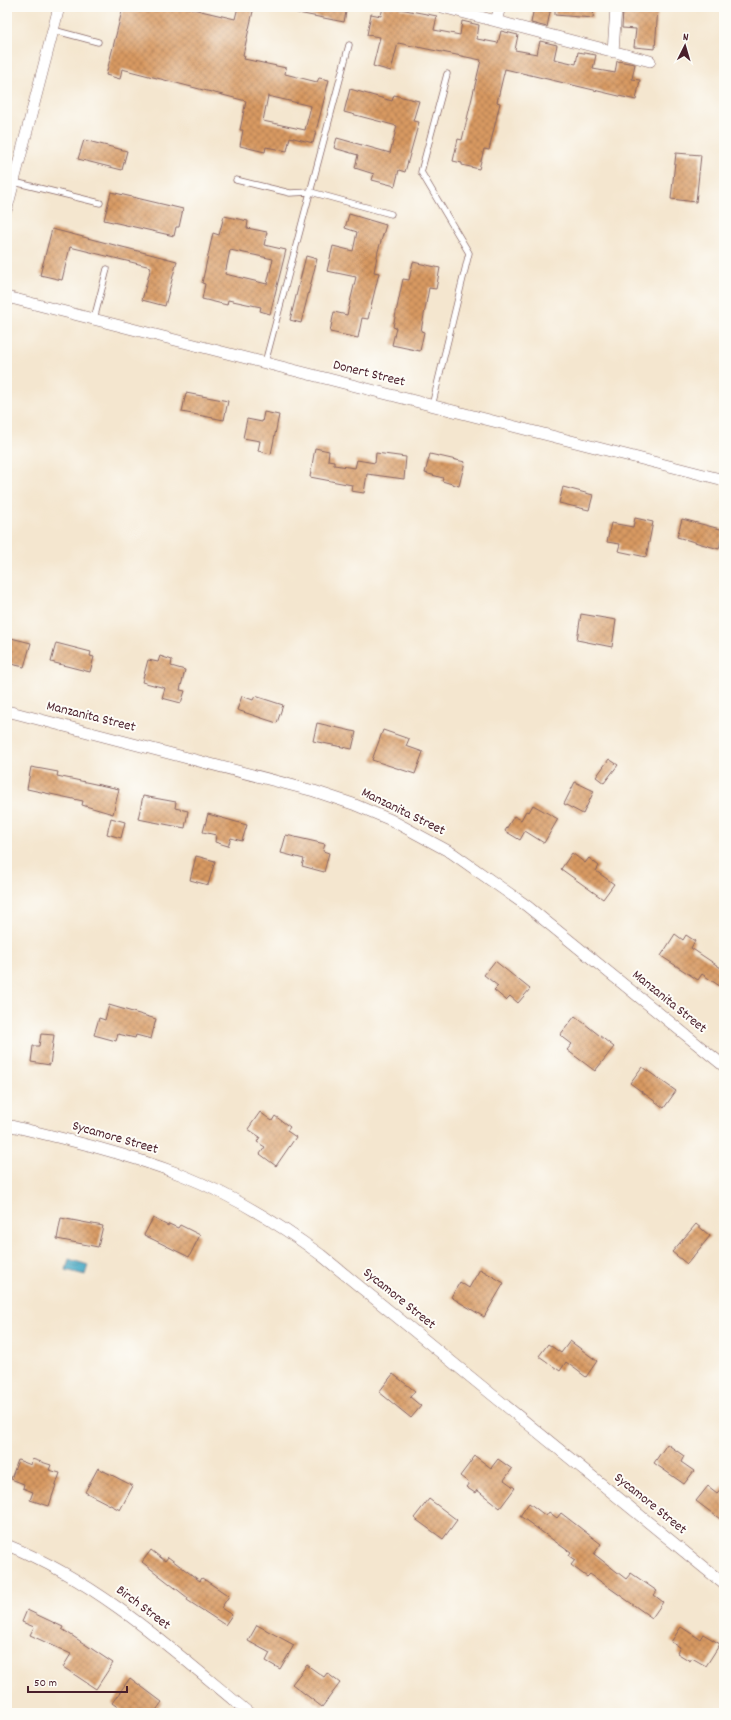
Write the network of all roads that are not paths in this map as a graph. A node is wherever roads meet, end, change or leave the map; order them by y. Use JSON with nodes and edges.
{"nodes":[{"id":1,"x":59,"y":7,"type":"edge"},
{"id":2,"x":442,"y":7,"type":"edge"},
{"id":3,"x":500,"y":7,"type":"edge"},
{"id":4,"x":616,"y":7,"type":"edge"},
{"id":5,"x":496,"y":21,"type":"junction"},
{"id":6,"x":53,"y":30,"type":"junction"},
{"id":7,"x":98,"y":42,"type":"dead end"},
{"id":8,"x":349,"y":45,"type":"dead end"},
{"id":9,"x":613,"y":52,"type":"junction"},
{"id":10,"x":650,"y":61,"type":"dead end"},
{"id":11,"x":447,"y":74,"type":"dead end"},
{"id":12,"x":236,"y":180,"type":"dead end"},
{"id":13,"x":14,"y":182,"type":"junction"},
{"id":14,"x":311,"y":192,"type":"junction"},
{"id":15,"x":100,"y":203,"type":"dead end"},
{"id":16,"x":7,"y":208,"type":"edge"},
{"id":17,"x":391,"y":214,"type":"dead end"},
{"id":18,"x":107,"y":269,"type":"dead end"},
{"id":19,"x":7,"y":297,"type":"edge"},
{"id":20,"x":94,"y":319,"type":"junction"},
{"id":21,"x":265,"y":363,"type":"junction"},
{"id":22,"x":432,"y":406,"type":"junction"},
{"id":23,"x":724,"y":480,"type":"edge"},
{"id":24,"x":7,"y":711,"type":"edge"},
{"id":25,"x":724,"y":1066,"type":"edge"},
{"id":26,"x":7,"y":1125,"type":"edge"},
{"id":27,"x":7,"y":1544,"type":"edge"},
{"id":28,"x":724,"y":1584,"type":"edge"},
{"id":29,"x":249,"y":1713,"type":"edge"}],
"edges":[{"from":1,"to":6,"type":"street"},
{"from":2,"to":5,"type":"street"},
{"from":3,"to":5,"type":"street"},
{"from":4,"to":9,"type":"street"},
{"from":5,"to":9,"type":"street"},
{"from":6,"to":7,"type":"lane"},
{"from":6,"to":13,"type":"street"},
{"from":8,"to":14,"type":"lane"},
{"from":9,"to":10,"type":"street"},
{"from":11,"to":22,"type":"lane"},
{"from":12,"to":14,"type":"lane"},
{"from":13,"to":15,"type":"lane"},
{"from":13,"to":16,"type":"street"},
{"from":14,"to":17,"type":"lane"},
{"from":14,"to":21,"type":"lane"},
{"from":18,"to":20,"type":"lane"},
{"from":19,"to":20,"type":"street","name":"Donert Street"},
{"from":20,"to":21,"type":"street","name":"Donert Street"},
{"from":21,"to":22,"type":"street","name":"Donert Street"},
{"from":22,"to":23,"type":"street","name":"Donert Street"},
{"from":24,"to":25,"type":"street","name":"Manzanita Street"},
{"from":26,"to":28,"type":"street","name":"Sycamore Street"},
{"from":27,"to":29,"type":"street","name":"Birch Street"}]}
